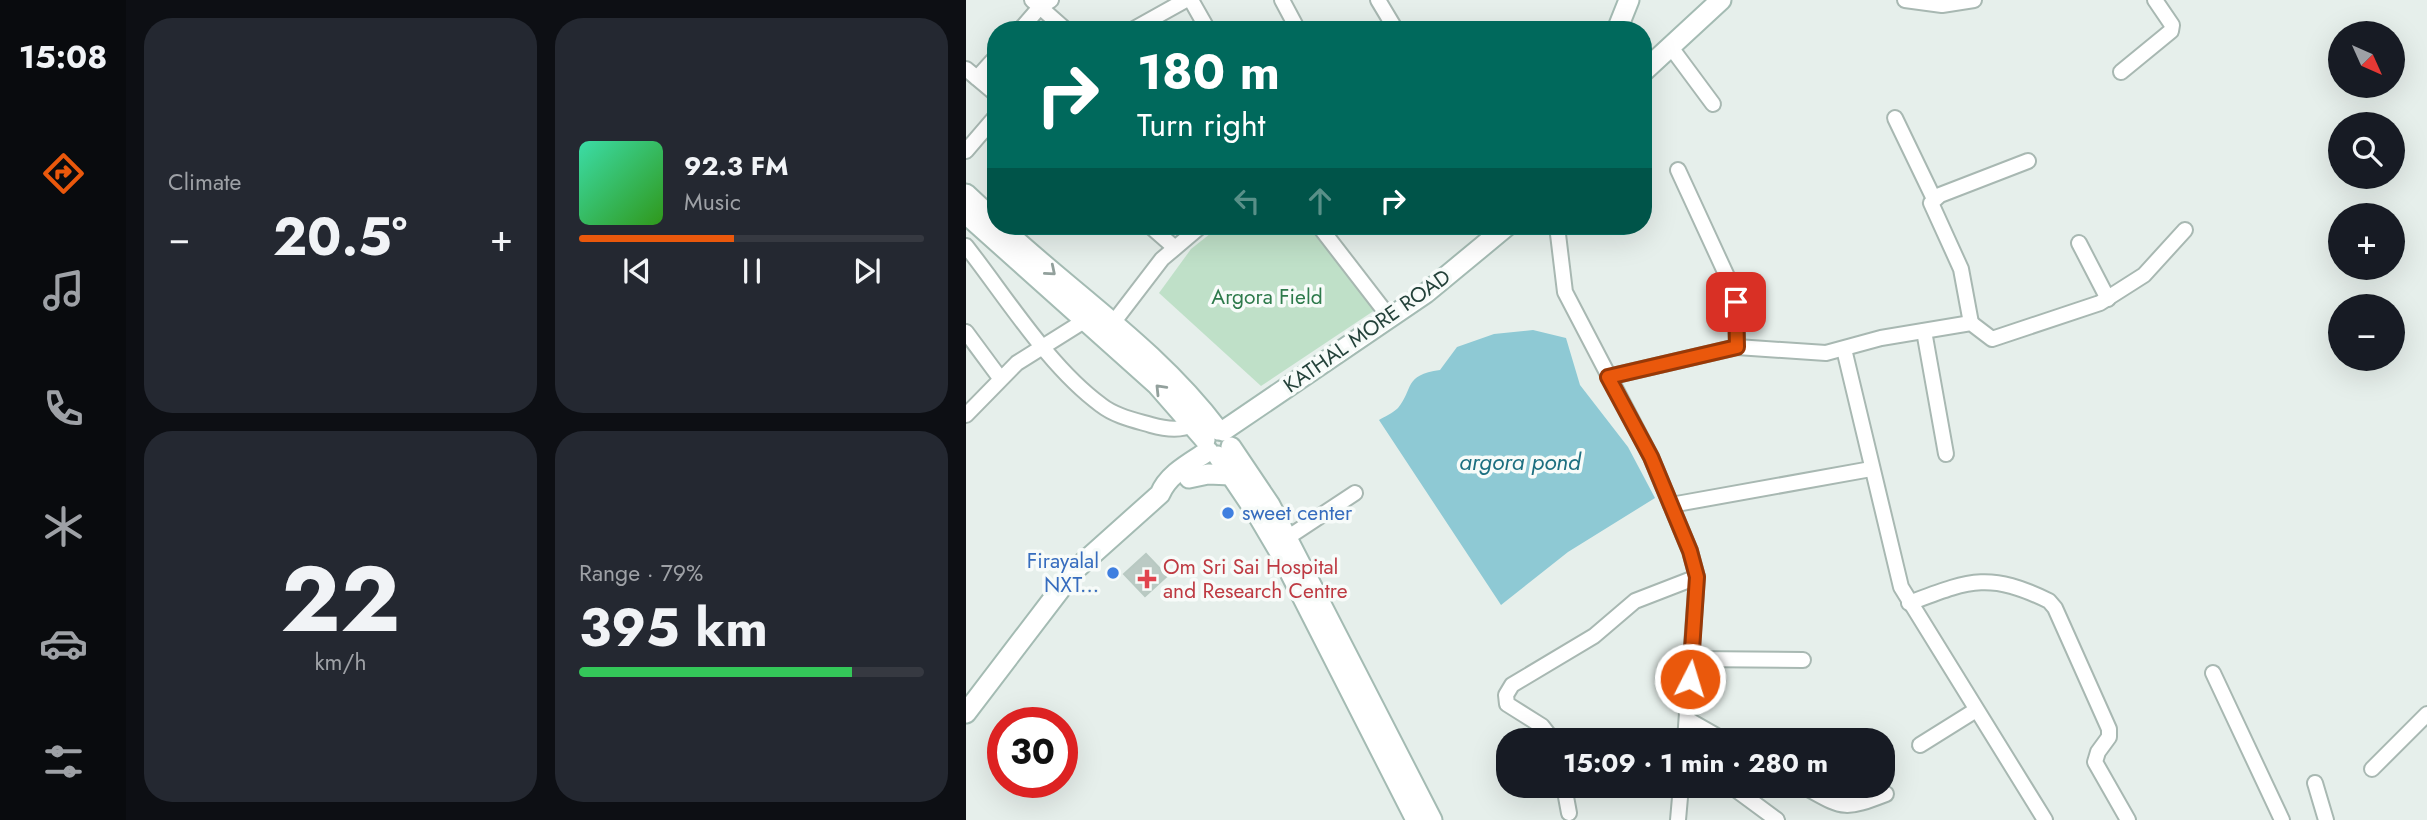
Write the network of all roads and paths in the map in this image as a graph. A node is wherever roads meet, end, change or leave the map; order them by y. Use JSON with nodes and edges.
{"nodes":[{"id":1,"x":1188,"y":0,"type":"edge"},
{"id":2,"x":1282,"y":0,"type":"edge"},
{"id":3,"x":1378,"y":0,"type":"edge"},
{"id":4,"x":1629,"y":0,"type":"edge"},
{"id":5,"x":1721,"y":0,"type":"edge"},
{"id":6,"x":1905,"y":0,"type":"edge"},
{"id":7,"x":1975,"y":0,"type":"edge"},
{"id":8,"x":2155,"y":0,"type":"edge"},
{"id":9,"x":1041,"y":2,"type":"edge"},
{"id":10,"x":1027,"y":21,"type":"edge"},
{"id":11,"x":1058,"y":21,"type":"edge"},
{"id":12,"x":1149,"y":21,"type":"edge"},
{"id":13,"x":1202,"y":21,"type":"edge"},
{"id":14,"x":1293,"y":21,"type":"edge"},
{"id":15,"x":1391,"y":21,"type":"edge"},
{"id":16,"x":1621,"y":21,"type":"edge"},
{"id":17,"x":1670,"y":46,"type":"junction"},
{"id":18,"x":987,"y":63,"type":"edge"},
{"id":19,"x":1652,"y":63,"type":"edge"},
{"id":20,"x":2121,"y":72,"type":"dead end"},
{"id":21,"x":971,"y":73,"type":"edge"},
{"id":22,"x":987,"y":86,"type":"edge"},
{"id":23,"x":1713,"y":104,"type":"dead end"},
{"id":24,"x":1895,"y":118,"type":"dead end"},
{"id":25,"x":987,"y":126,"type":"edge"},
{"id":26,"x":966,"y":151,"type":"edge"},
{"id":27,"x":2028,"y":161,"type":"dead end"},
{"id":28,"x":1678,"y":170,"type":"dead end"},
{"id":29,"x":966,"y":194,"type":"edge"},
{"id":30,"x":1934,"y":199,"type":"junction"},
{"id":31,"x":966,"y":214,"type":"edge"},
{"id":32,"x":987,"y":214,"type":"edge"},
{"id":33,"x":2185,"y":230,"type":"dead end"},
{"id":34,"x":987,"y":233,"type":"edge"},
{"id":35,"x":989,"y":235,"type":"edge"},
{"id":36,"x":1010,"y":235,"type":"edge"},
{"id":37,"x":1160,"y":235,"type":"edge"},
{"id":38,"x":1189,"y":235,"type":"edge"},
{"id":39,"x":1326,"y":235,"type":"edge"},
{"id":40,"x":1496,"y":235,"type":"edge"},
{"id":41,"x":1558,"y":235,"type":"edge"},
{"id":42,"x":2079,"y":243,"type":"dead end"},
{"id":43,"x":966,"y":246,"type":"edge"},
{"id":44,"x":1174,"y":247,"type":"junction"},
{"id":45,"x":2108,"y":299,"type":"junction"},
{"id":46,"x":1390,"y":318,"type":"junction"},
{"id":47,"x":1084,"y":321,"type":"junction"},
{"id":48,"x":1113,"y":323,"type":"junction"},
{"id":49,"x":1971,"y":323,"type":"junction"},
{"id":50,"x":1924,"y":331,"type":"junction"},
{"id":51,"x":966,"y":332,"type":"edge"},
{"id":52,"x":1042,"y":344,"type":"junction"},
{"id":53,"x":1737,"y":347,"type":"junction"},
{"id":54,"x":1844,"y":349,"type":"junction"},
{"id":55,"x":1608,"y":377,"type":"junction"},
{"id":56,"x":1000,"y":378,"type":"junction"},
{"id":57,"x":966,"y":415,"type":"edge"},
{"id":58,"x":1192,"y":425,"type":"junction"},
{"id":59,"x":1217,"y":445,"type":"junction"},
{"id":60,"x":1946,"y":454,"type":"dead end"},
{"id":61,"x":1871,"y":469,"type":"junction"},
{"id":62,"x":1231,"y":475,"type":"junction"},
{"id":63,"x":1189,"y":478,"type":"junction"},
{"id":64,"x":1355,"y":493,"type":"dead end"},
{"id":65,"x":1160,"y":494,"type":"junction"},
{"id":66,"x":1671,"y":505,"type":"junction"},
{"id":67,"x":1287,"y":538,"type":"junction"},
{"id":68,"x":1697,"y":577,"type":"junction"},
{"id":69,"x":1909,"y":603,"type":"junction"},
{"id":70,"x":1692,"y":659,"type":"junction"},
{"id":71,"x":1803,"y":660,"type":"dead end"},
{"id":72,"x":2213,"y":673,"type":"dead end"},
{"id":73,"x":1976,"y":710,"type":"junction"},
{"id":74,"x":966,"y":713,"type":"edge"},
{"id":75,"x":2427,"y":714,"type":"edge"},
{"id":76,"x":1687,"y":719,"type":"junction"},
{"id":77,"x":1544,"y":728,"type":"edge"},
{"id":78,"x":1686,"y":728,"type":"edge"},
{"id":79,"x":1703,"y":728,"type":"edge"},
{"id":80,"x":1920,"y":745,"type":"dead end"},
{"id":81,"x":2371,"y":769,"type":"dead end"},
{"id":82,"x":2315,"y":783,"type":"dead end"},
{"id":83,"x":1566,"y":798,"type":"edge"},
{"id":84,"x":1680,"y":798,"type":"edge"},
{"id":85,"x":1747,"y":798,"type":"edge"},
{"id":86,"x":1826,"y":798,"type":"edge"},
{"id":87,"x":1876,"y":798,"type":"edge"},
{"id":88,"x":1569,"y":813,"type":"dead end"},
{"id":89,"x":1416,"y":820,"type":"edge"},
{"id":90,"x":1432,"y":820,"type":"edge"},
{"id":91,"x":1678,"y":820,"type":"edge"},
{"id":92,"x":1777,"y":820,"type":"edge"},
{"id":93,"x":2045,"y":820,"type":"edge"},
{"id":94,"x":2128,"y":820,"type":"edge"},
{"id":95,"x":2282,"y":820,"type":"edge"},
{"id":96,"x":2326,"y":820,"type":"edge"}],
"edges":[{"from":1,"to":12,"type":"street"},
{"from":1,"to":13,"type":"street"},
{"from":2,"to":14,"type":"street"},
{"from":3,"to":15,"type":"street"},
{"from":4,"to":16,"type":"main road"},
{"from":5,"to":17,"type":"main road"},
{"from":6,"to":7,"type":"street"},
{"from":8,"to":20,"type":"street"},
{"from":9,"to":10,"type":"street"},
{"from":9,"to":11,"type":"street"},
{"from":17,"to":19,"type":"main road"},
{"from":17,"to":23,"type":"street"},
{"from":18,"to":21,"type":"street"},
{"from":21,"to":22,"type":"street"},
{"from":24,"to":30,"type":"street"},
{"from":25,"to":26,"type":"street"},
{"from":27,"to":30,"type":"street"},
{"from":28,"to":53,"type":"street"},
{"from":29,"to":32,"type":"main road"},
{"from":30,"to":49,"type":"street"},
{"from":31,"to":34,"type":"main road"},
{"from":33,"to":45,"type":"street"},
{"from":35,"to":47,"type":"main road"},
{"from":36,"to":48,"type":"main road","one_way":true},
{"from":37,"to":44,"type":"street"},
{"from":38,"to":44,"type":"street"},
{"from":39,"to":46,"type":"street"},
{"from":40,"to":46,"type":"main road","name":"KATHAL MORE ROAD"},
{"from":41,"to":55,"type":"street"},
{"from":42,"to":45,"type":"street"},
{"from":43,"to":52,"type":"street"},
{"from":44,"to":48,"type":"street"},
{"from":45,"to":49,"type":"street"},
{"from":46,"to":59,"type":"main road","name":"KATHAL MORE ROAD"},
{"from":47,"to":52,"type":"street"},
{"from":58,"to":47,"type":"main road","one_way":true},
{"from":48,"to":59,"type":"main road"},
{"from":49,"to":50,"type":"street"},
{"from":50,"to":54,"type":"street"},
{"from":50,"to":60,"type":"street"},
{"from":51,"to":56,"type":"street"},
{"from":52,"to":56,"type":"street"},
{"from":52,"to":58,"type":"street"},
{"from":53,"to":54,"type":"street"},
{"from":53,"to":55,"type":"street"},
{"from":54,"to":61,"type":"street"},
{"from":55,"to":66,"type":"street"},
{"from":56,"to":57,"type":"street"},
{"from":58,"to":59,"type":"main road"},
{"from":59,"to":62,"type":"main road"},
{"from":59,"to":63,"type":"main road"},
{"from":59,"to":65,"type":"main road"},
{"from":59,"to":67,"type":"main road"},
{"from":61,"to":66,"type":"street"},
{"from":61,"to":69,"type":"street"},
{"from":62,"to":63,"type":"main road"},
{"from":62,"to":89,"type":"main road"},
{"from":63,"to":65,"type":"main road"},
{"from":64,"to":67,"type":"street"},
{"from":65,"to":74,"type":"main road"},
{"from":66,"to":68,"type":"street"},
{"from":67,"to":90,"type":"main road"},
{"from":68,"to":70,"type":"street"},
{"from":68,"to":77,"type":"street"},
{"from":69,"to":73,"type":"street"},
{"from":69,"to":94,"type":"street"},
{"from":70,"to":71,"type":"street"},
{"from":70,"to":76,"type":"street"},
{"from":72,"to":95,"type":"street"},
{"from":73,"to":80,"type":"street"},
{"from":73,"to":93,"type":"street"},
{"from":75,"to":81,"type":"street"},
{"from":76,"to":78,"type":"street"},
{"from":76,"to":79,"type":"street"},
{"from":82,"to":96,"type":"street"},
{"from":83,"to":88,"type":"street"},
{"from":84,"to":91,"type":"street"},
{"from":85,"to":92,"type":"street"},
{"from":86,"to":87,"type":"street"}]}
